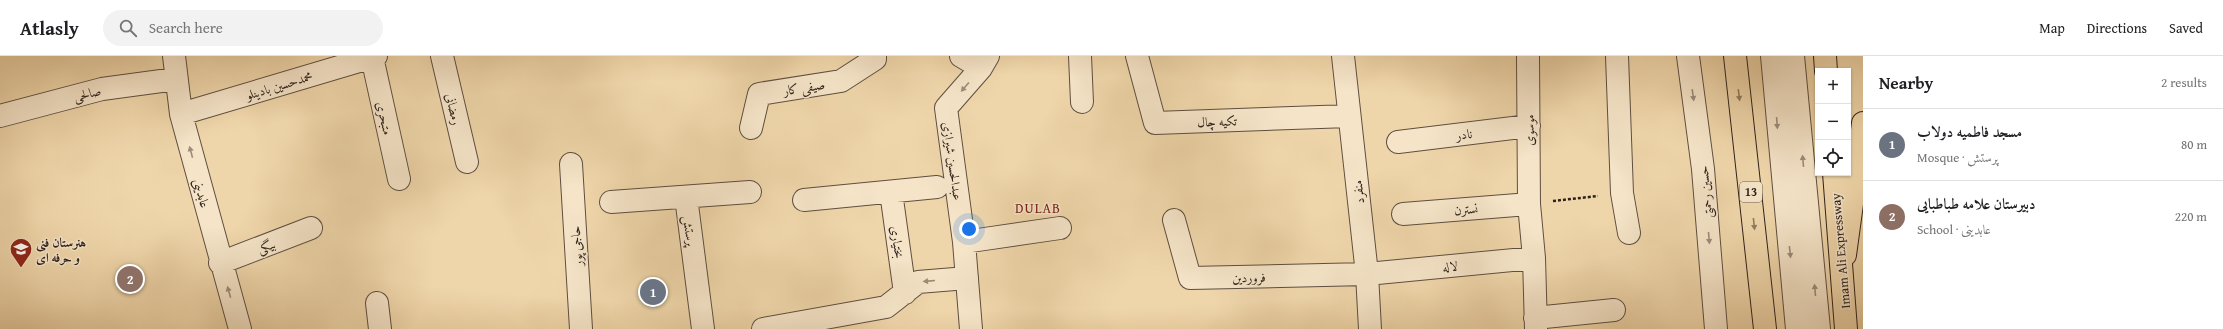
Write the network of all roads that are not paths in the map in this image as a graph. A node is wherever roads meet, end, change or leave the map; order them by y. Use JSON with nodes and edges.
{"nodes":[{"id":1,"x":174,"y":56,"type":"edge"},
{"id":2,"x":442,"y":56,"type":"edge"},
{"id":3,"x":876,"y":56,"type":"edge"},
{"id":4,"x":961,"y":56,"type":"edge"},
{"id":5,"x":1080,"y":56,"type":"edge"},
{"id":6,"x":1137,"y":56,"type":"edge"},
{"id":7,"x":1528,"y":56,"type":"edge"},
{"id":8,"x":1617,"y":56,"type":"edge"},
{"id":9,"x":1688,"y":56,"type":"edge"},
{"id":10,"x":1735,"y":56,"type":"edge"},
{"id":11,"x":1772,"y":56,"type":"edge"},
{"id":12,"x":1793,"y":56,"type":"edge"},
{"id":13,"x":1825,"y":56,"type":"edge"},
{"id":14,"x":374,"y":57,"type":"edge"},
{"id":15,"x":1348,"y":57,"type":"edge"},
{"id":16,"x":985,"y":62,"type":"edge"},
{"id":17,"x":1826,"y":68,"type":"edge"},
{"id":18,"x":176,"y":79,"type":"junction"},
{"id":19,"x":1082,"y":102,"type":"dead end"},
{"id":20,"x":181,"y":114,"type":"junction"},
{"id":21,"x":0,"y":116,"type":"edge"},
{"id":22,"x":1349,"y":116,"type":"junction"},
{"id":23,"x":1863,"y":122,"type":"edge"},
{"id":24,"x":1529,"y":126,"type":"junction"},
{"id":25,"x":751,"y":128,"type":"dead end"},
{"id":26,"x":1398,"y":142,"type":"dead end"},
{"id":27,"x":467,"y":162,"type":"dead end"},
{"id":28,"x":571,"y":164,"type":"dead end"},
{"id":29,"x":1834,"y":176,"type":"edge"},
{"id":30,"x":399,"y":179,"type":"dead end"},
{"id":31,"x":937,"y":187,"type":"dead end"},
{"id":32,"x":750,"y":192,"type":"dead end"},
{"id":33,"x":891,"y":192,"type":"junction"},
{"id":34,"x":686,"y":197,"type":"junction"},
{"id":35,"x":804,"y":200,"type":"dead end"},
{"id":36,"x":611,"y":202,"type":"dead end"},
{"id":37,"x":1529,"y":204,"type":"junction"},
{"id":38,"x":1402,"y":214,"type":"dead end"},
{"id":39,"x":1174,"y":220,"type":"dead end"},
{"id":40,"x":311,"y":228,"type":"dead end"},
{"id":41,"x":1060,"y":228,"type":"dead end"},
{"id":42,"x":1629,"y":232,"type":"dead end"},
{"id":43,"x":964,"y":242,"type":"junction"},
{"id":44,"x":1534,"y":258,"type":"junction"},
{"id":45,"x":220,"y":263,"type":"junction"},
{"id":46,"x":1367,"y":274,"type":"junction"},
{"id":47,"x":967,"y":278,"type":"junction"},
{"id":48,"x":1842,"y":278,"type":"junction"},
{"id":49,"x":905,"y":293,"type":"junction"},
{"id":50,"x":377,"y":303,"type":"dead end"},
{"id":51,"x":1614,"y":310,"type":"dead end"},
{"id":52,"x":1535,"y":324,"type":"edge"},
{"id":53,"x":240,"y":329,"type":"edge"},
{"id":54,"x":380,"y":329,"type":"edge"},
{"id":55,"x":581,"y":329,"type":"edge"},
{"id":56,"x":703,"y":329,"type":"edge"},
{"id":57,"x":763,"y":329,"type":"edge"},
{"id":58,"x":971,"y":329,"type":"edge"},
{"id":59,"x":1370,"y":329,"type":"edge"},
{"id":60,"x":1716,"y":329,"type":"edge"},
{"id":61,"x":1765,"y":329,"type":"edge"},
{"id":62,"x":1797,"y":329,"type":"edge"},
{"id":63,"x":1819,"y":329,"type":"edge"},
{"id":64,"x":1846,"y":329,"type":"edge"}],
"edges":[{"from":1,"to":18,"type":"street","name":"عابدینی"},
{"from":2,"to":27,"type":"street","name":"رمضانی"},
{"from":3,"to":25,"type":"street","name":"صیفی کار"},
{"from":4,"to":16,"type":"street"},
{"from":5,"to":19,"type":"street"},
{"from":6,"to":22,"type":"street","name":"تکیه چال"},
{"from":7,"to":24,"type":"street","name":"موسوی"},
{"from":8,"to":42,"type":"street"},
{"from":9,"to":60,"type":"street","name":"حسین رحمتی","one_way":true},
{"from":10,"to":61,"type":"main road","number":"13","one_way":true},
{"from":11,"to":62,"type":"street","one_way":true},
{"from":63,"to":12,"type":"street","one_way":true},
{"from":13,"to":17,"type":"main road"},
{"from":14,"to":20,"type":"street","name":"محمدحسین بادینلو"},
{"from":14,"to":30,"type":"street","name":"متبحری"},
{"from":15,"to":22,"type":"street","name":"منفرد"},
{"from":16,"to":43,"type":"street","name":"عبدالحسین شیرازی","one_way":true},
{"from":18,"to":20,"type":"street","name":"عابدینی"},
{"from":18,"to":21,"type":"street","name":"صالحی"},
{"from":45,"to":20,"type":"street","name":"عابدینی","one_way":true},
{"from":22,"to":46,"type":"street","name":"منفرد"},
{"from":23,"to":48,"type":"main road"},
{"from":24,"to":26,"type":"street","name":"نادر"},
{"from":24,"to":37,"type":"street","name":"موسوی"},
{"from":28,"to":55,"type":"street","name":"حاجی پور"},
{"from":29,"to":48,"type":"main road","name":"Imam Ali Expressway"},
{"from":31,"to":33,"type":"street"},
{"from":32,"to":34,"type":"street","name":"پرستش"},
{"from":33,"to":35,"type":"street"},
{"from":33,"to":49,"type":"street","name":"بختیاری"},
{"from":34,"to":36,"type":"street"},
{"from":34,"to":56,"type":"street","name":"پرستش"},
{"from":37,"to":38,"type":"street","name":"نسترن"},
{"from":37,"to":44,"type":"street","name":"موسوی"},
{"from":39,"to":46,"type":"street","name":"فروردین"},
{"from":40,"to":45,"type":"street","name":"بیگی"},
{"from":41,"to":43,"type":"street"},
{"from":43,"to":47,"type":"street","name":"عبدالحسین شیرازی"},
{"from":44,"to":46,"type":"street","name":"لاله"},
{"from":44,"to":52,"type":"street","name":"موسوی"},
{"from":53,"to":45,"type":"street","name":"عابدینی","one_way":true},
{"from":46,"to":59,"type":"street","name":"منفرد"},
{"from":47,"to":49,"type":"street","one_way":true},
{"from":47,"to":58,"type":"street","name":"عبدالحسین شیرازی"},
{"from":48,"to":64,"type":"main road","name":"Imam Ali Expressway"},
{"from":49,"to":57,"type":"street"},
{"from":50,"to":54,"type":"street"},
{"from":51,"to":52,"type":"street"}]}
